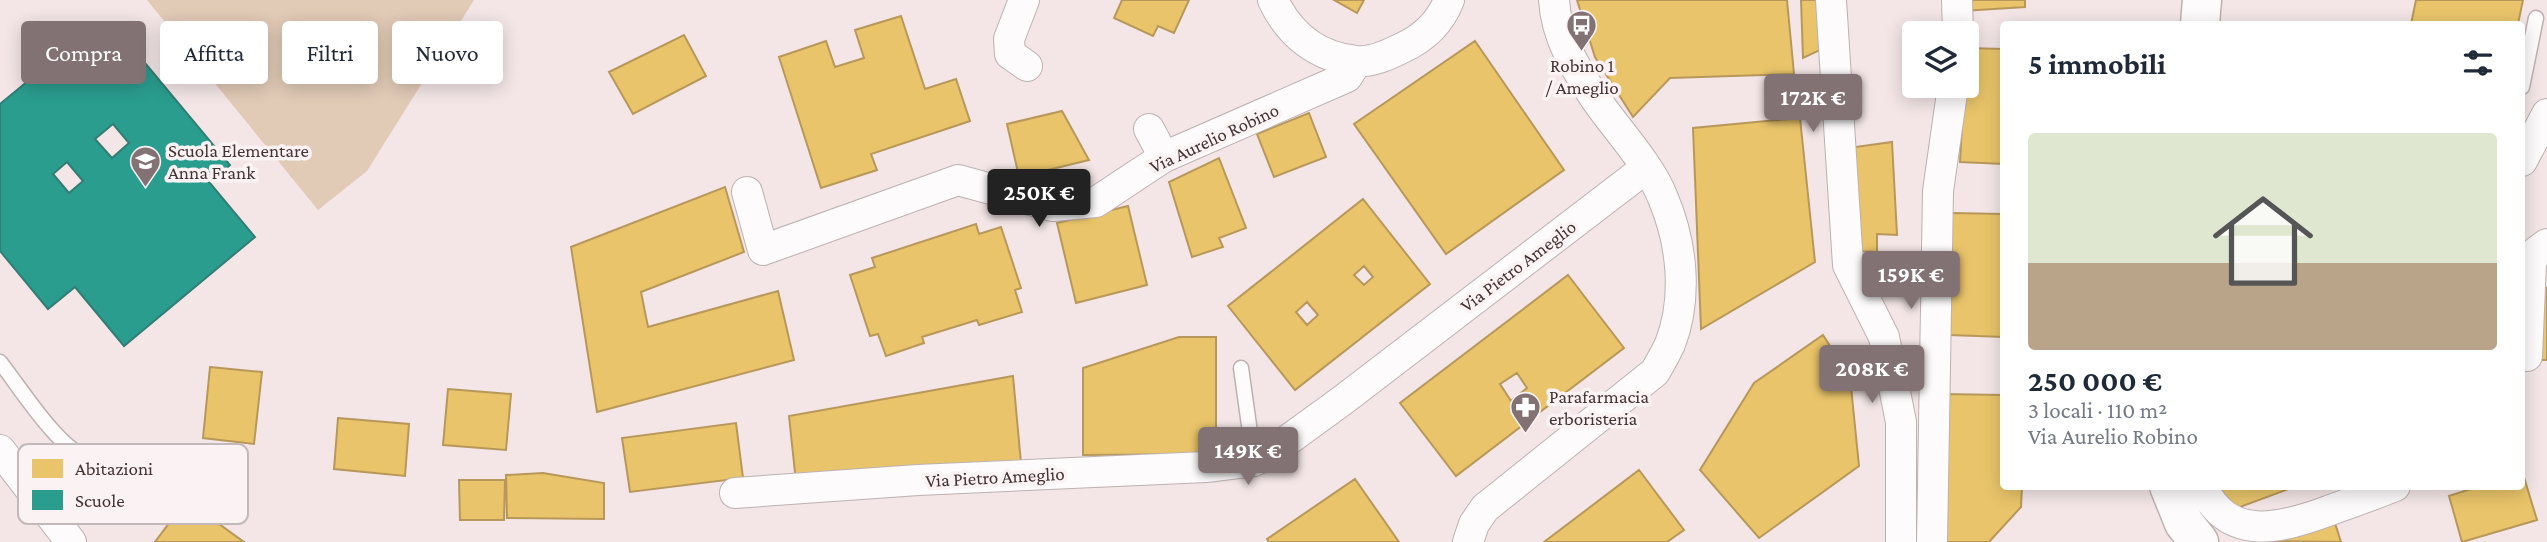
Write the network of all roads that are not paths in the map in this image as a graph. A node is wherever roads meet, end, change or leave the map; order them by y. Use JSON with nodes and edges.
{"nodes":[{"id":1,"x":1024,"y":0,"type":"edge"},
{"id":2,"x":1273,"y":0,"type":"edge"},
{"id":3,"x":1449,"y":0,"type":"edge"},
{"id":4,"x":1554,"y":0,"type":"edge"},
{"id":5,"x":1831,"y":0,"type":"edge"},
{"id":6,"x":1957,"y":0,"type":"edge"},
{"id":7,"x":2536,"y":18,"type":"dead end"},
{"id":8,"x":1958,"y":21,"type":"edge"},
{"id":9,"x":1357,"y":61,"type":"junction"},
{"id":10,"x":1027,"y":66,"type":"dead end"},
{"id":11,"x":2525,"y":71,"type":"edge"},
{"id":12,"x":1951,"y":98,"type":"edge"},
{"id":13,"x":2547,"y":114,"type":"edge"},
{"id":14,"x":1149,"y":129,"type":"dead end"},
{"id":15,"x":2525,"y":155,"type":"edge"},
{"id":16,"x":1164,"y":157,"type":"junction"},
{"id":17,"x":1646,"y":168,"type":"junction"},
{"id":18,"x":747,"y":192,"type":"dead end"},
{"id":19,"x":2547,"y":244,"type":"edge"},
{"id":20,"x":2527,"y":356,"type":"dead end"},
{"id":21,"x":0,"y":362,"type":"edge"},
{"id":22,"x":1241,"y":368,"type":"dead end"},
{"id":23,"x":64,"y":444,"type":"edge"},
{"id":24,"x":0,"y":450,"type":"edge"},
{"id":25,"x":1254,"y":461,"type":"junction"},
{"id":26,"x":18,"y":473,"type":"edge"},
{"id":27,"x":2171,"y":490,"type":"edge"},
{"id":28,"x":2204,"y":490,"type":"edge"},
{"id":29,"x":2384,"y":490,"type":"edge"},
{"id":30,"x":735,"y":493,"type":"dead end"},
{"id":31,"x":58,"y":524,"type":"edge"},
{"id":32,"x":72,"y":542,"type":"edge"},
{"id":33,"x":1468,"y":542,"type":"edge"},
{"id":34,"x":1900,"y":542,"type":"edge"},
{"id":35,"x":1932,"y":542,"type":"edge"},
{"id":36,"x":2199,"y":542,"type":"edge"}],
"edges":[{"from":1,"to":10,"type":"street"},
{"from":2,"to":9,"type":"street"},
{"from":3,"to":9,"type":"street"},
{"from":4,"to":17,"type":"street"},
{"from":5,"to":34,"type":"street"},
{"from":6,"to":8,"type":"street"},
{"from":7,"to":11,"type":"lane"},
{"from":9,"to":16,"type":"street","name":"Via Aurelio Robino"},
{"from":12,"to":35,"type":"street"},
{"from":13,"to":15,"type":"street"},
{"from":14,"to":16,"type":"street"},
{"from":16,"to":18,"type":"street","name":"Via Aurelio Robino"},
{"from":17,"to":25,"type":"street","name":"Via Pietro Ameglio"},
{"from":17,"to":33,"type":"street"},
{"from":19,"to":20,"type":"street"},
{"from":21,"to":23,"type":"lane"},
{"from":22,"to":25,"type":"lane"},
{"from":24,"to":26,"type":"street"},
{"from":25,"to":30,"type":"street","name":"Via Pietro Ameglio"},
{"from":27,"to":36,"type":"street"},
{"from":28,"to":29,"type":"street"},
{"from":31,"to":32,"type":"street"}]}
